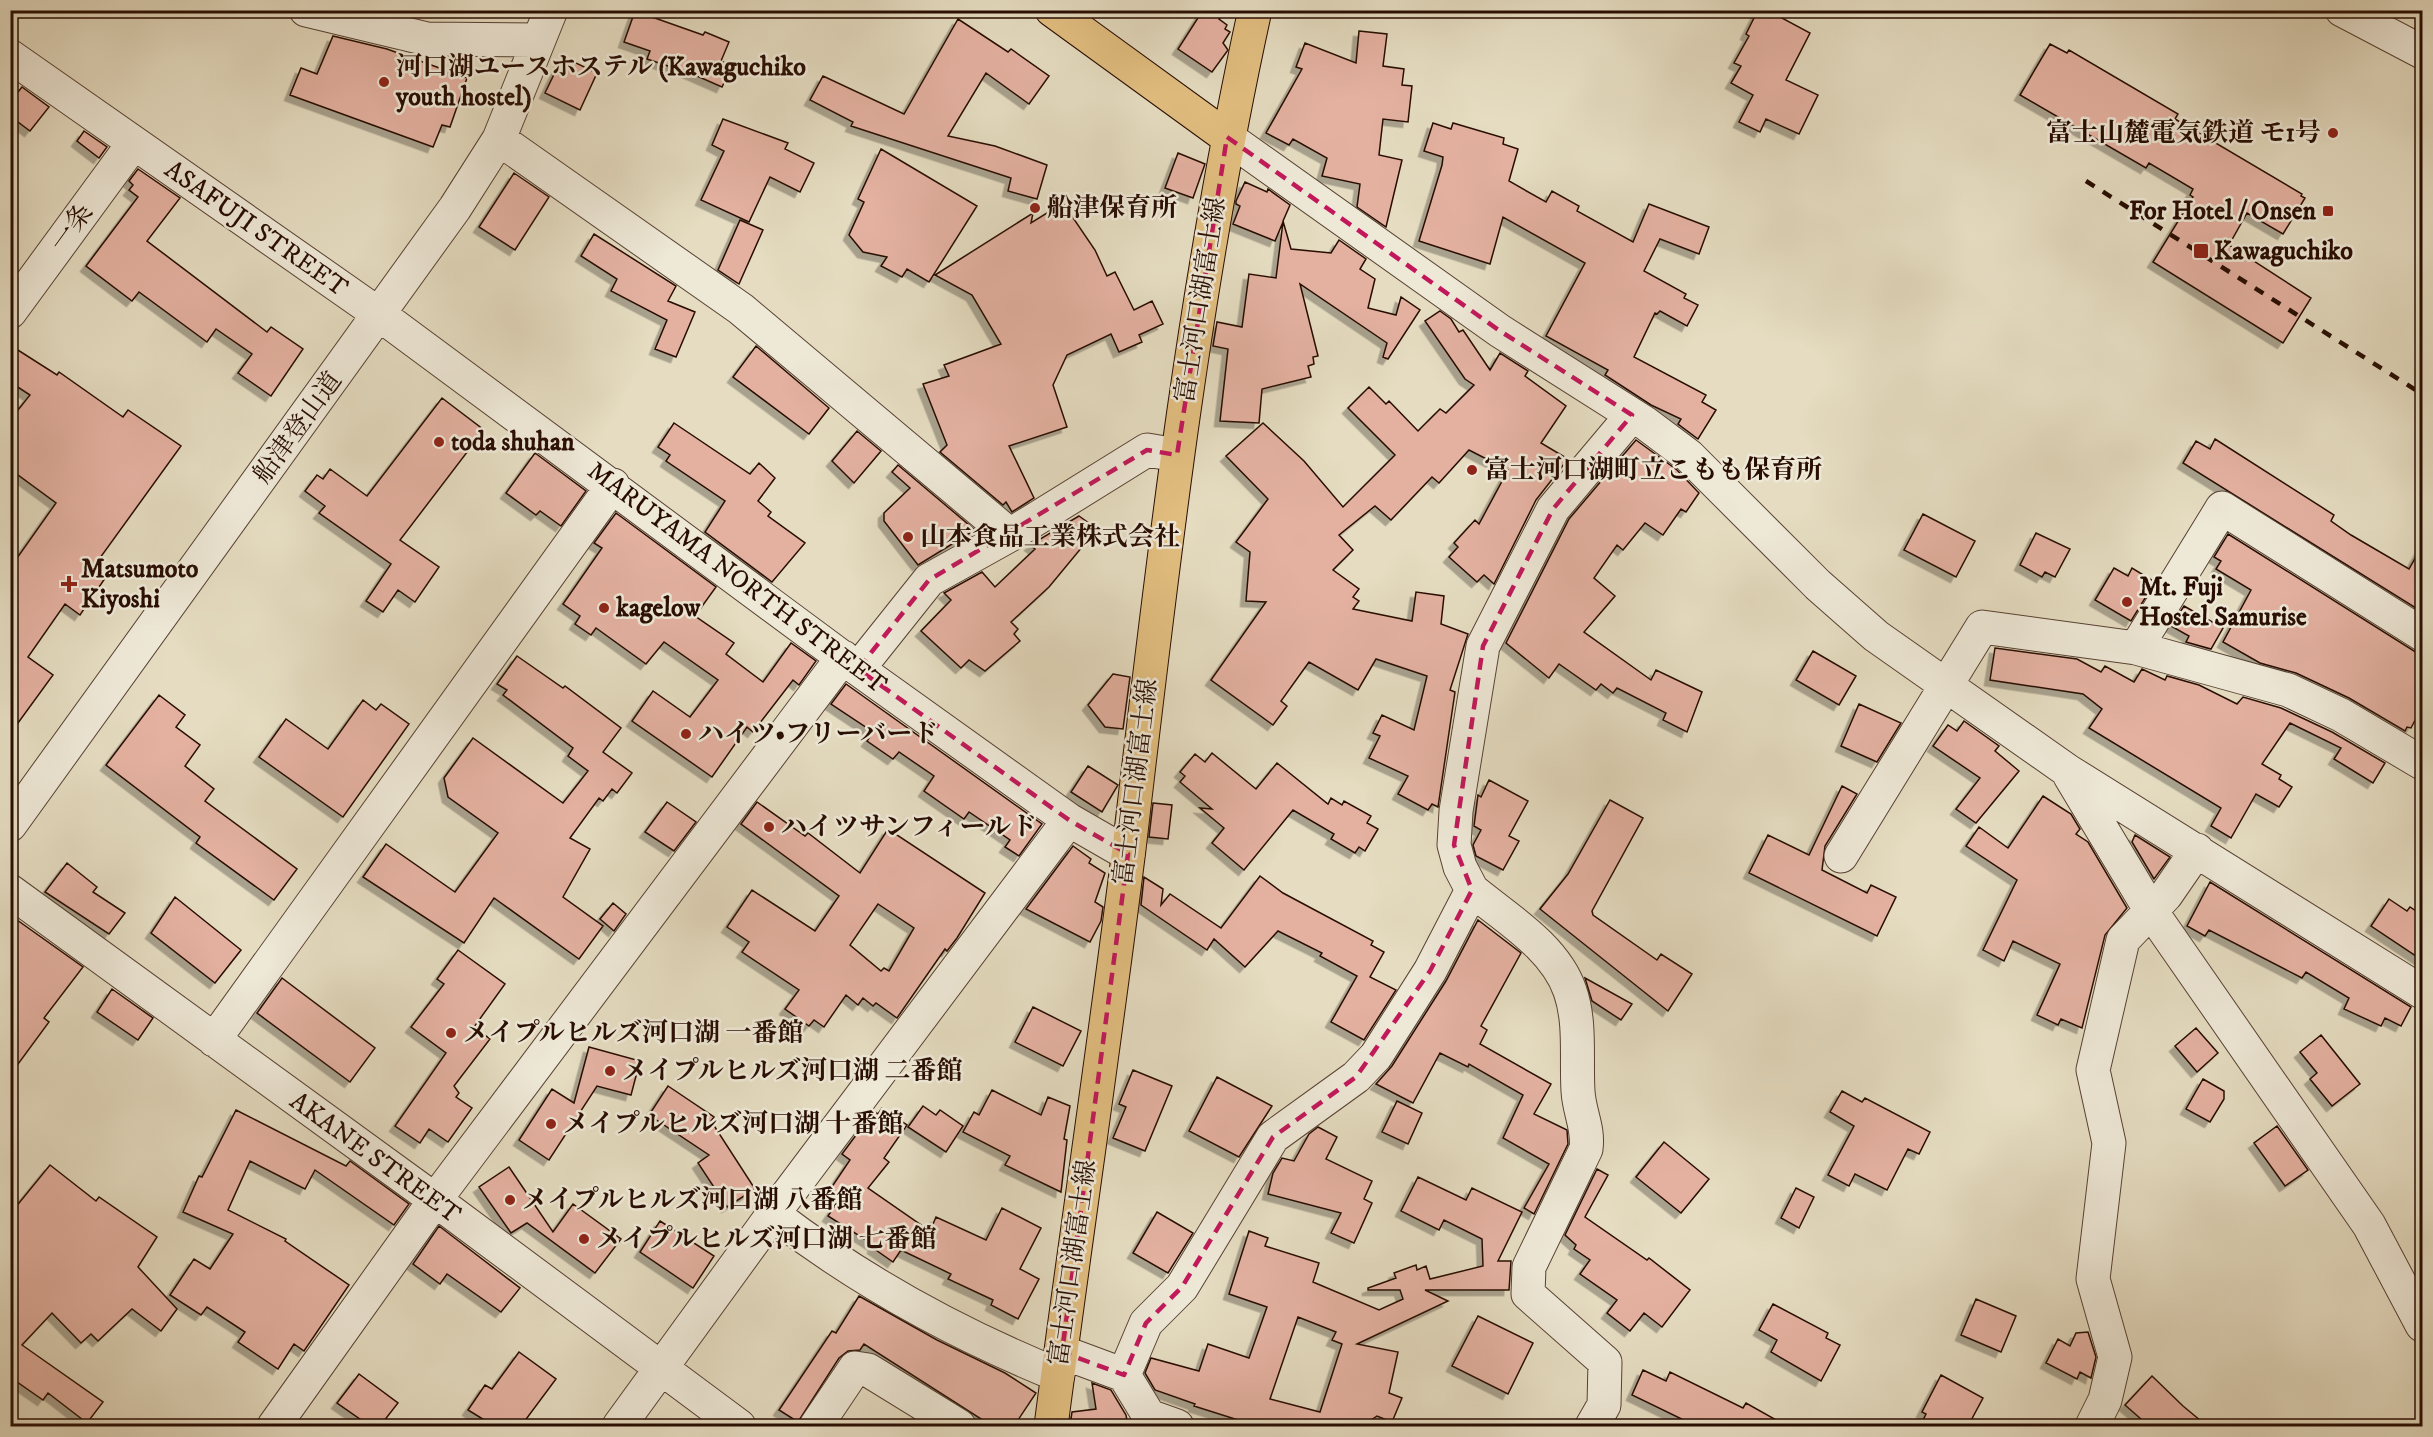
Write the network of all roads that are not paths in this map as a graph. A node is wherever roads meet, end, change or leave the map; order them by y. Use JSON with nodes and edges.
{"nodes":[{"id":1,"x":306,"y":10,"type":"edge"},
{"id":2,"x":1052,"y":10,"type":"edge"},
{"id":3,"x":1256,"y":10,"type":"edge"},
{"id":4,"x":2342,"y":10,"type":"edge"},
{"id":5,"x":545,"y":25,"type":"edge"},
{"id":6,"x":2422,"y":52,"type":"edge"},
{"id":7,"x":10,"y":56,"type":"edge"},
{"id":8,"x":1227,"y":137,"type":"junction"},
{"id":9,"x":499,"y":139,"type":"junction"},
{"id":10,"x":133,"y":144,"type":"junction"},
{"id":11,"x":10,"y":312,"type":"edge"},
{"id":12,"x":380,"y":315,"type":"junction"},
{"id":13,"x":1632,"y":415,"type":"junction"},
{"id":14,"x":1177,"y":455,"type":"junction"},
{"id":15,"x":613,"y":485,"type":"junction"},
{"id":16,"x":1010,"y":535,"type":"junction"},
{"id":17,"x":2422,"y":634,"type":"edge"},
{"id":18,"x":2136,"y":648,"type":"junction"},
{"id":19,"x":851,"y":663,"type":"junction"},
{"id":20,"x":1946,"y":685,"type":"junction"},
{"id":21,"x":2422,"y":763,"type":"edge"},
{"id":22,"x":2068,"y":771,"type":"junction"},
{"id":23,"x":1069,"y":820,"type":"junction"},
{"id":24,"x":10,"y":825,"type":"edge"},
{"id":25,"x":2197,"y":850,"type":"junction"},
{"id":26,"x":1128,"y":854,"type":"junction"},
{"id":27,"x":1841,"y":856,"type":"dead end"},
{"id":28,"x":1472,"y":890,"type":"junction"},
{"id":29,"x":10,"y":891,"type":"edge"},
{"id":30,"x":2151,"y":911,"type":"junction"},
{"id":31,"x":2422,"y":992,"type":"edge"},
{"id":32,"x":214,"y":1040,"type":"junction"},
{"id":33,"x":435,"y":1200,"type":"junction"},
{"id":34,"x":773,"y":1214,"type":"junction"},
{"id":35,"x":2422,"y":1325,"type":"edge"},
{"id":36,"x":1060,"y":1363,"type":"junction"},
{"id":37,"x":660,"y":1369,"type":"junction"},
{"id":38,"x":1124,"y":1375,"type":"junction"},
{"id":39,"x":1158,"y":1423,"type":"edge"},
{"id":40,"x":273,"y":1426,"type":"edge"},
{"id":41,"x":619,"y":1426,"type":"edge"},
{"id":42,"x":739,"y":1426,"type":"edge"},
{"id":43,"x":816,"y":1426,"type":"edge"},
{"id":44,"x":959,"y":1426,"type":"edge"},
{"id":45,"x":1052,"y":1426,"type":"edge"},
{"id":46,"x":1592,"y":1426,"type":"edge"},
{"id":47,"x":2092,"y":1426,"type":"edge"}],
"edges":[{"from":1,"to":5,"type":"street"},
{"from":2,"to":8,"type":"main road"},
{"from":3,"to":8,"type":"main road","name":"富士河口湖富士線"},
{"from":4,"to":6,"type":"street"},
{"from":5,"to":9,"type":"street","name":"船津登山道"},
{"from":7,"to":10,"type":"street","name":"ASAFUJI STREET"},
{"from":8,"to":13,"type":"street"},
{"from":8,"to":14,"type":"main road","name":"富士河口湖富士線"},
{"from":9,"to":12,"type":"street","name":"船津登山道"},
{"from":9,"to":16,"type":"street"},
{"from":10,"to":11,"type":"street","name":"一条"},
{"from":10,"to":12,"type":"street","name":"ASAFUJI STREET"},
{"from":12,"to":15,"type":"street","name":"MARUYAMA NORTH STREET"},
{"from":12,"to":24,"type":"street","name":"船津登山道"},
{"from":13,"to":20,"type":"street"},
{"from":13,"to":28,"type":"street"},
{"from":14,"to":16,"type":"street"},
{"from":14,"to":26,"type":"main road","name":"富士河口湖富士線"},
{"from":15,"to":19,"type":"street","name":"MARUYAMA NORTH STREET"},
{"from":15,"to":32,"type":"street"},
{"from":16,"to":19,"type":"street"},
{"from":17,"to":18,"type":"street"},
{"from":18,"to":20,"type":"street"},
{"from":18,"to":21,"type":"street"},
{"from":19,"to":23,"type":"street","name":"MARUYAMA NORTH STREET"},
{"from":19,"to":33,"type":"street"},
{"from":20,"to":22,"type":"street"},
{"from":20,"to":27,"type":"street"},
{"from":22,"to":25,"type":"street"},
{"from":22,"to":30,"type":"street"},
{"from":23,"to":26,"type":"street","name":"MARUYAMA NORTH STREET"},
{"from":23,"to":34,"type":"street"},
{"from":25,"to":30,"type":"street"},
{"from":25,"to":31,"type":"street"},
{"from":26,"to":36,"type":"main road","name":"富士河口湖富士線"},
{"from":28,"to":38,"type":"street"},
{"from":28,"to":46,"type":"street"},
{"from":29,"to":32,"type":"street","name":"AKANE STREET"},
{"from":30,"to":35,"type":"street"},
{"from":30,"to":47,"type":"street"},
{"from":32,"to":33,"type":"street","name":"AKANE STREET"},
{"from":33,"to":37,"type":"street","name":"AKANE STREET"},
{"from":33,"to":40,"type":"street"},
{"from":34,"to":36,"type":"street"},
{"from":34,"to":37,"type":"street"},
{"from":36,"to":38,"type":"street"},
{"from":36,"to":45,"type":"main road","name":"富士河口湖富士線"},
{"from":37,"to":41,"type":"street"},
{"from":37,"to":42,"type":"street","name":"AKANE STREET"},
{"from":38,"to":39,"type":"street"},
{"from":43,"to":44,"type":"street"}]}
